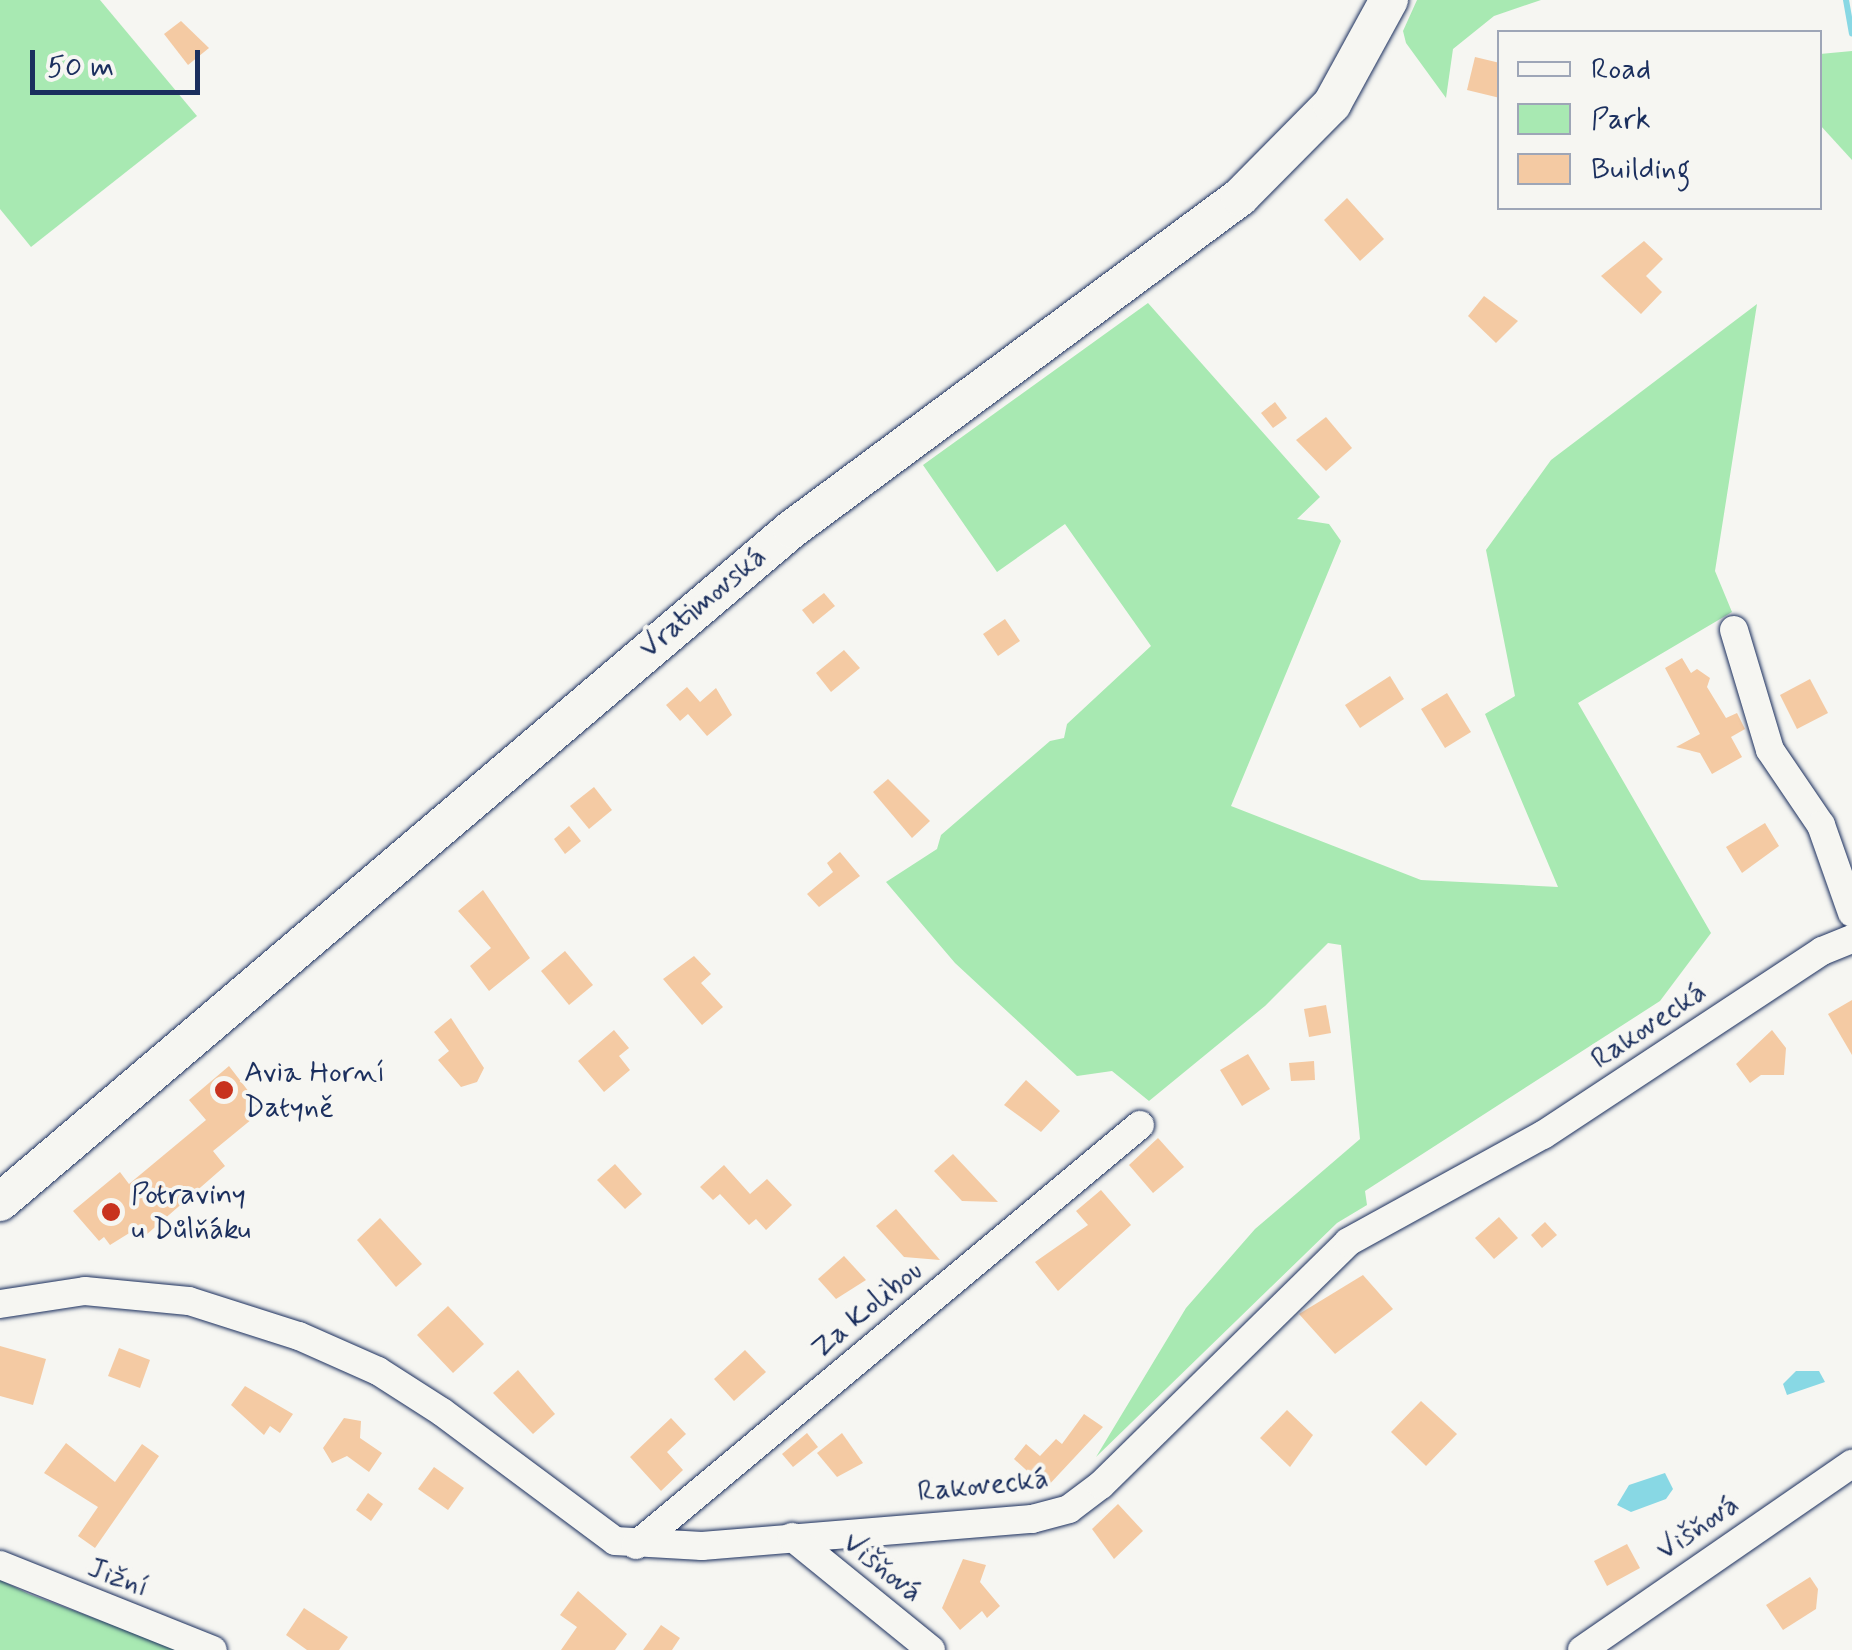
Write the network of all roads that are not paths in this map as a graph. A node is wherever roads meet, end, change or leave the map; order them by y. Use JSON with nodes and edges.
{"nodes":[{"id":1,"x":1389,"y":0,"type":"edge"},
{"id":2,"x":1734,"y":630,"type":"dead end"},
{"id":3,"x":1852,"y":913,"type":"edge"},
{"id":4,"x":1852,"y":939,"type":"edge"},
{"id":5,"x":1140,"y":1125,"type":"dead end"},
{"id":6,"x":0,"y":1202,"type":"edge"},
{"id":7,"x":0,"y":1304,"type":"edge"},
{"id":8,"x":1852,"y":1464,"type":"edge"},
{"id":9,"x":792,"y":1536,"type":"junction"},
{"id":10,"x":636,"y":1545,"type":"junction"},
{"id":11,"x":0,"y":1566,"type":"edge"},
{"id":12,"x":214,"y":1650,"type":"edge"},
{"id":13,"x":932,"y":1650,"type":"edge"},
{"id":14,"x":1582,"y":1650,"type":"edge"}],
"edges":[{"from":1,"to":6,"type":"main road","name":"Vratimovská"},
{"from":2,"to":3,"type":"street"},
{"from":4,"to":9,"type":"street","name":"Rakovecká"},
{"from":5,"to":10,"type":"street","name":"Za Kolibou"},
{"from":7,"to":10,"type":"street","name":"Rakovecká"},
{"from":8,"to":14,"type":"street","name":"Višňová"},
{"from":9,"to":10,"type":"street","name":"Rakovecká"},
{"from":9,"to":13,"type":"street","name":"Višňová"},
{"from":11,"to":12,"type":"street","name":"Jižní"}]}
